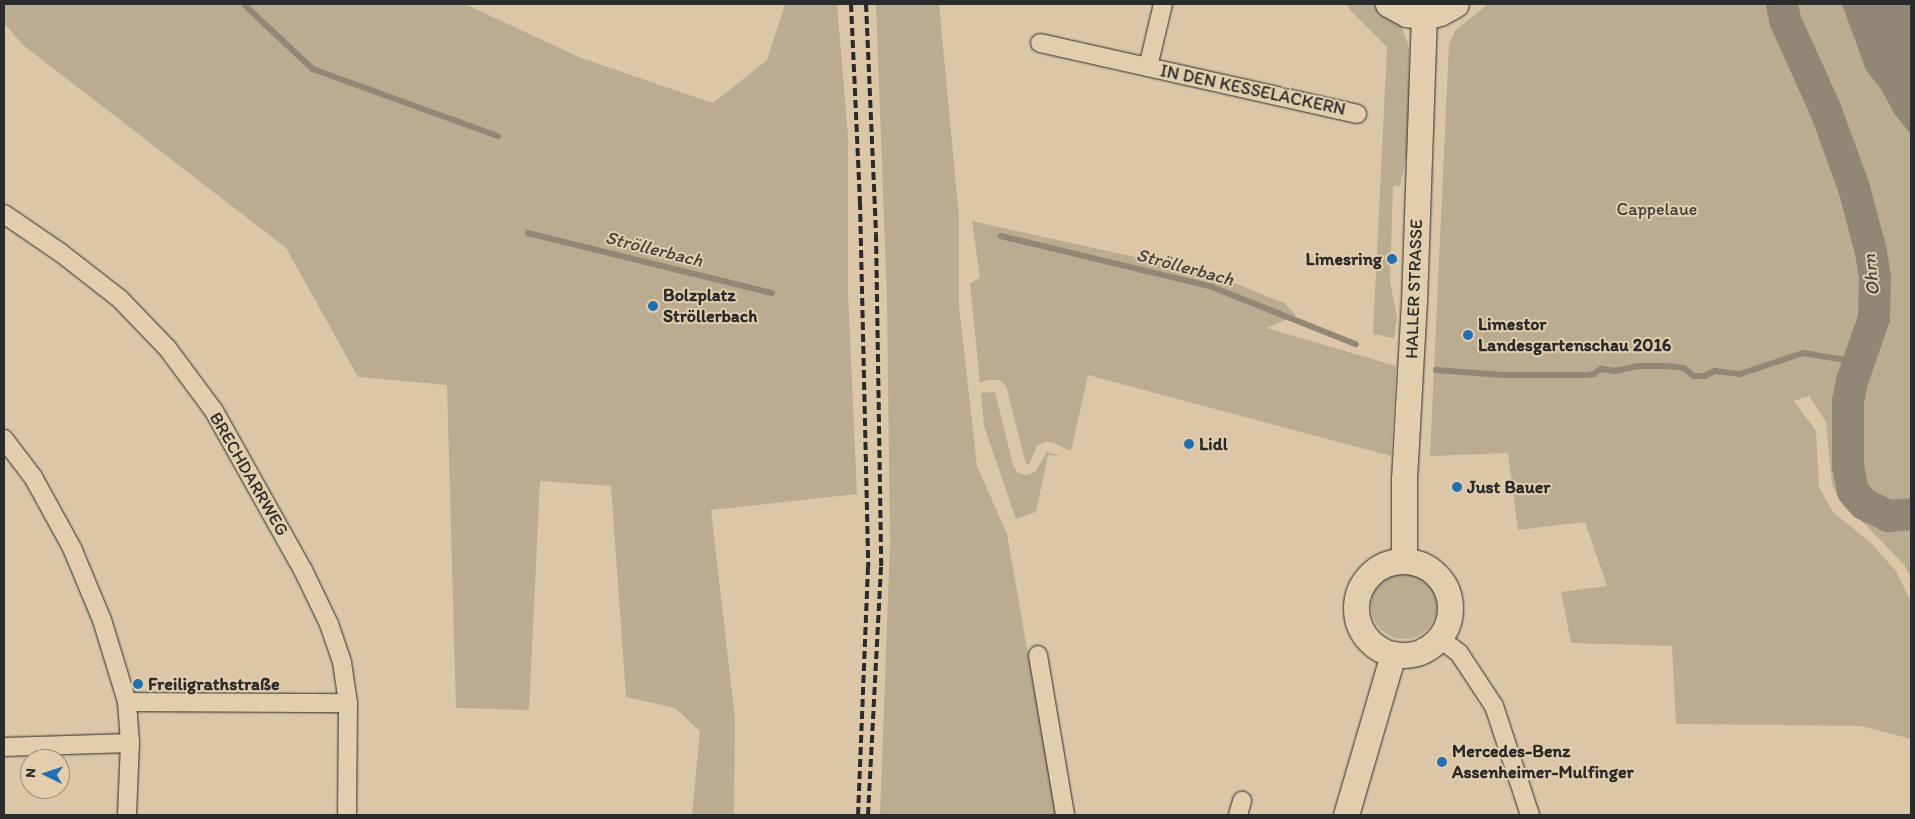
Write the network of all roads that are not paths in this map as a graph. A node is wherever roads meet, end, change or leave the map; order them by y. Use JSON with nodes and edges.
{"nodes":[{"id":1,"x":1163,"y":4,"type":"edge"},
{"id":2,"x":1388,"y":4,"type":"edge"},
{"id":3,"x":1456,"y":4,"type":"edge"},
{"id":4,"x":1424,"y":17,"type":"junction"},
{"id":5,"x":1040,"y":43,"type":"dead end"},
{"id":6,"x":1148,"y":67,"type":"junction"},
{"id":7,"x":1357,"y":114,"type":"dead end"},
{"id":8,"x":4,"y":214,"type":"edge"},
{"id":9,"x":4,"y":439,"type":"edge"},
{"id":10,"x":1404,"y":561,"type":"junction"},
{"id":11,"x":1439,"y":638,"type":"junction"},
{"id":12,"x":1393,"y":654,"type":"junction"},
{"id":13,"x":1038,"y":655,"type":"dead end"},
{"id":14,"x":127,"y":702,"type":"junction"},
{"id":15,"x":348,"y":703,"type":"junction"},
{"id":16,"x":130,"y":743,"type":"junction"},
{"id":17,"x":4,"y":747,"type":"edge"},
{"id":18,"x":127,"y":815,"type":"edge"},
{"id":19,"x":347,"y":815,"type":"edge"},
{"id":20,"x":1065,"y":815,"type":"edge"},
{"id":21,"x":1346,"y":815,"type":"edge"},
{"id":22,"x":1530,"y":815,"type":"edge"}],
"edges":[{"from":1,"to":6,"type":"street","name":"IN DEN KESSELÄCKERN"},
{"from":2,"to":4,"type":"main road"},
{"from":3,"to":4,"type":"main road"},
{"from":4,"to":10,"type":"main road","name":"HALLER STRASSE"},
{"from":5,"to":6,"type":"street","name":"IN DEN KESSELÄCKERN"},
{"from":6,"to":7,"type":"street","name":"IN DEN KESSELÄCKERN"},
{"from":8,"to":15,"type":"street","name":"BRECHDARRWEG"},
{"from":9,"to":14,"type":"street"},
{"from":10,"to":11,"type":"main road"},
{"from":10,"to":12,"type":"main road"},
{"from":11,"to":12,"type":"main road"},
{"from":11,"to":22,"type":"street"},
{"from":12,"to":21,"type":"main road"},
{"from":13,"to":20,"type":"street"},
{"from":14,"to":15,"type":"street"},
{"from":14,"to":16,"type":"street"},
{"from":15,"to":19,"type":"street","name":"BRECHDARRWEG"},
{"from":16,"to":17,"type":"street"},
{"from":16,"to":18,"type":"street"}]}
